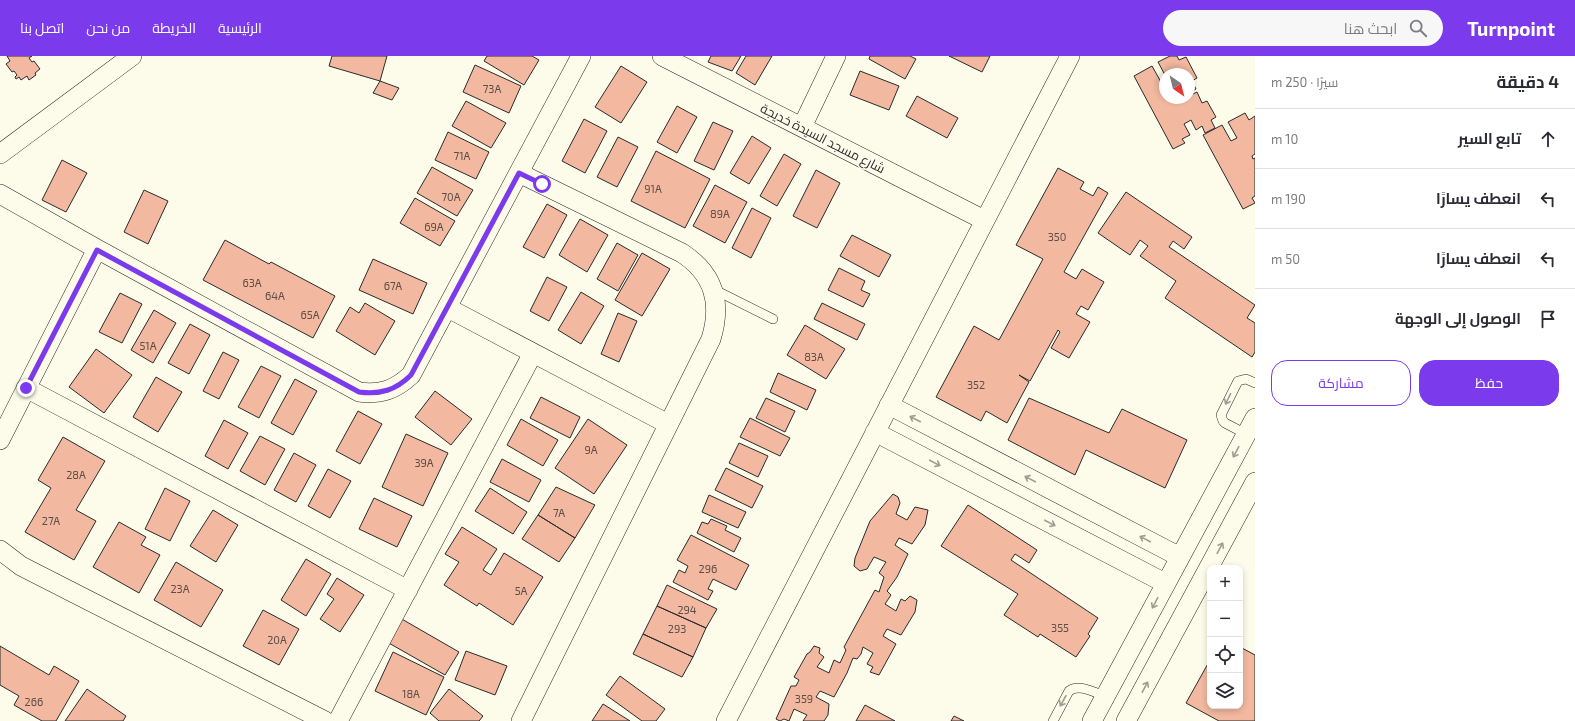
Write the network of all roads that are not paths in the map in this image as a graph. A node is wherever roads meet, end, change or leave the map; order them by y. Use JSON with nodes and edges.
{"nodes":[{"id":1,"x":132,"y":56,"type":"edge"},
{"id":2,"x":581,"y":56,"type":"edge"},
{"id":3,"x":662,"y":56,"type":"edge"},
{"id":4,"x":836,"y":56,"type":"edge"},
{"id":5,"x":1070,"y":56,"type":"edge"},
{"id":6,"x":802,"y":127,"type":"junction"},
{"id":7,"x":0,"y":154,"type":"edge"},
{"id":8,"x":519,"y":173,"type":"junction"},
{"id":9,"x":0,"y":194,"type":"edge"},
{"id":10,"x":984,"y":220,"type":"junction"},
{"id":11,"x":97,"y":250,"type":"junction"},
{"id":12,"x":712,"y":288,"type":"junction"},
{"id":13,"x":448,"y":308,"type":"junction"},
{"id":14,"x":773,"y":319,"type":"dead end"},
{"id":15,"x":533,"y":353,"type":"junction"},
{"id":16,"x":1255,"y":383,"type":"edge"},
{"id":17,"x":26,"y":388,"type":"junction"},
{"id":18,"x":889,"y":405,"type":"junction"},
{"id":19,"x":1255,"y":418,"type":"edge"},
{"id":20,"x":668,"y":424,"type":"junction"},
{"id":21,"x":875,"y":432,"type":"junction"},
{"id":22,"x":1246,"y":434,"type":"junction"},
{"id":23,"x":0,"y":440,"type":"edge"},
{"id":24,"x":988,"y":457,"type":"junction"},
{"id":25,"x":1255,"y":482,"type":"edge"},
{"id":26,"x":974,"y":484,"type":"junction"},
{"id":27,"x":0,"y":550,"type":"edge"},
{"id":28,"x":1180,"y":557,"type":"junction"},
{"id":29,"x":1165,"y":583,"type":"junction"},
{"id":30,"x":408,"y":590,"type":"junction"},
{"id":31,"x":1105,"y":696,"type":"junction"},
{"id":32,"x":325,"y":721,"type":"edge"},
{"id":33,"x":338,"y":721,"type":"edge"},
{"id":34,"x":521,"y":721,"type":"edge"},
{"id":35,"x":726,"y":721,"type":"edge"},
{"id":36,"x":1053,"y":721,"type":"edge"},
{"id":37,"x":1092,"y":721,"type":"edge"},
{"id":38,"x":1126,"y":721,"type":"edge"}],
"edges":[{"from":1,"to":7,"type":"street"},
{"from":2,"to":8,"type":"street"},
{"from":3,"to":6,"type":"street","name":"شارع مسجد السيدة خديجة"},
{"from":4,"to":6,"type":"street"},
{"from":5,"to":10,"type":"street"},
{"from":6,"to":10,"type":"street","name":"شارع مسجد السيدة خديجة"},
{"from":8,"to":12,"type":"street"},
{"from":8,"to":13,"type":"street"},
{"from":9,"to":11,"type":"street"},
{"from":10,"to":18,"type":"street"},
{"from":11,"to":13,"type":"street"},
{"from":11,"to":17,"type":"street"},
{"from":12,"to":14,"type":"lane"},
{"from":12,"to":20,"type":"street"},
{"from":13,"to":15,"type":"street"},
{"from":15,"to":20,"type":"street"},
{"from":15,"to":30,"type":"street"},
{"from":16,"to":22,"type":"lane","one_way":true},
{"from":17,"to":23,"type":"street"},
{"from":17,"to":30,"type":"street"},
{"from":18,"to":21,"type":"street"},
{"from":24,"to":18,"type":"street","one_way":true},
{"from":19,"to":22,"type":"street"},
{"from":20,"to":34,"type":"street"},
{"from":21,"to":26,"type":"street","one_way":true},
{"from":21,"to":35,"type":"street"},
{"from":22,"to":28,"type":"street","one_way":true},
{"from":24,"to":26,"type":"street"},
{"from":28,"to":24,"type":"street","one_way":true},
{"from":38,"to":25,"type":"street","one_way":true},
{"from":26,"to":29,"type":"street","one_way":true},
{"from":27,"to":32,"type":"street"},
{"from":28,"to":29,"type":"street"},
{"from":29,"to":31,"type":"street","one_way":true},
{"from":30,"to":33,"type":"street"},
{"from":31,"to":36,"type":"lane","one_way":true},
{"from":31,"to":37,"type":"street"}]}
